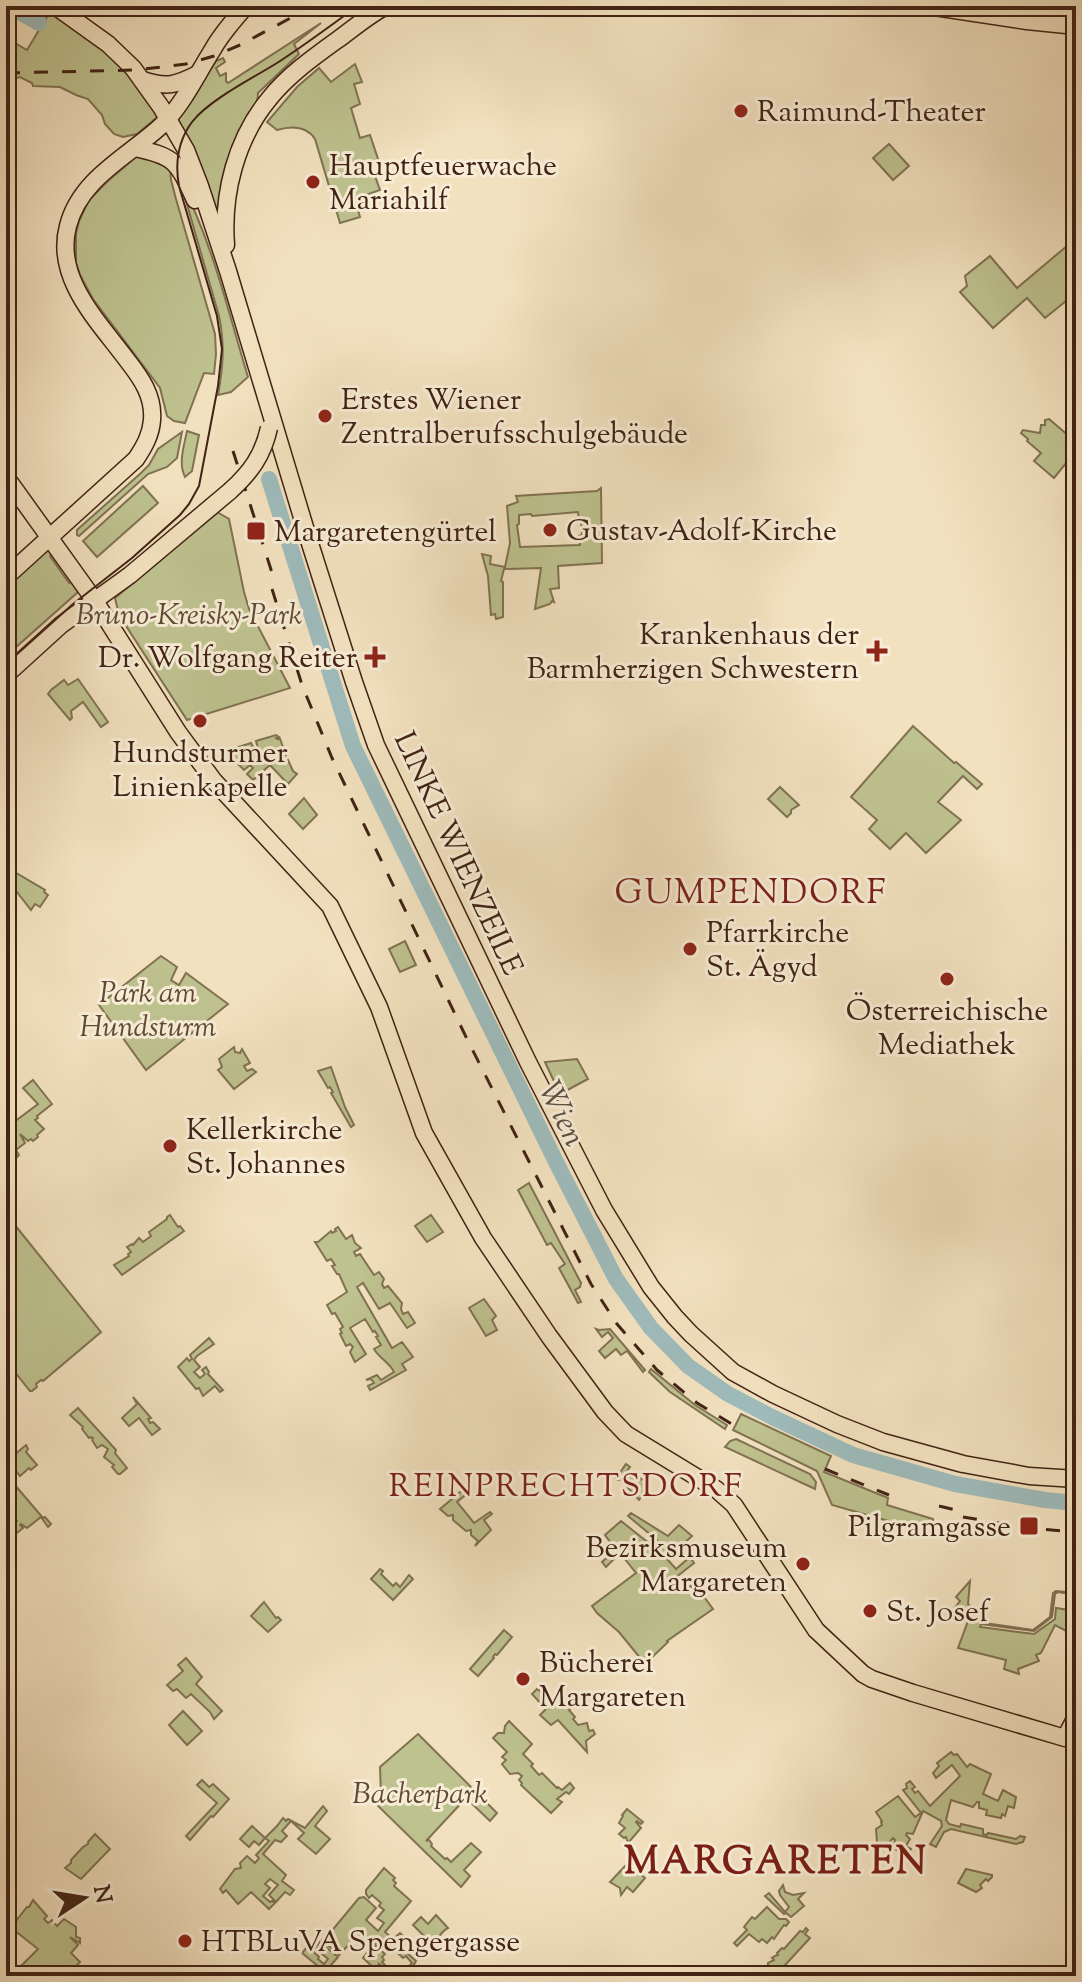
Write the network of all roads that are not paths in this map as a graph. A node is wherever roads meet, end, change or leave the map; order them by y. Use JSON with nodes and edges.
{"nodes":[{"id":1,"x":55,"y":6,"type":"edge"},
{"id":2,"x":246,"y":6,"type":"edge"},
{"id":3,"x":386,"y":6,"type":"edge"},
{"id":4,"x":928,"y":6,"type":"edge"},
{"id":5,"x":1076,"y":26,"type":"edge"},
{"id":6,"x":198,"y":74,"type":"junction"},
{"id":7,"x":143,"y":80,"type":"junction"},
{"id":8,"x":169,"y":118,"type":"junction"},
{"id":9,"x":134,"y":148,"type":"junction"},
{"id":10,"x":228,"y":271,"type":"junction"},
{"id":11,"x":270,"y":422,"type":"junction"},
{"id":12,"x":6,"y":477,"type":"edge"},
{"id":13,"x":51,"y":537,"type":"junction"},
{"id":14,"x":6,"y":577,"type":"edge"},
{"id":15,"x":95,"y":601,"type":"junction"},
{"id":16,"x":6,"y":675,"type":"edge"},
{"id":17,"x":1076,"y":1479,"type":"edge"},
{"id":18,"x":1076,"y":1717,"type":"edge"}],
"edges":[{"from":1,"to":7,"type":"main road","name":"LINKE WIENZEILE"},
{"from":2,"to":6,"type":"main road"},
{"from":3,"to":10,"type":"main road"},
{"from":4,"to":5,"type":"main road"},
{"from":6,"to":7,"type":"main road"},
{"from":6,"to":8,"type":"main road"},
{"from":7,"to":8,"type":"main road","name":"LINKE WIENZEILE"},
{"from":8,"to":9,"type":"main road"},
{"from":8,"to":10,"type":"main road","name":"LINKE WIENZEILE"},
{"from":9,"to":10,"type":"main road"},
{"from":9,"to":13,"type":"main road"},
{"from":10,"to":11,"type":"main road","name":"LINKE WIENZEILE"},
{"from":11,"to":15,"type":"main road","bridge":true},
{"from":11,"to":17,"type":"main road","name":"LINKE WIENZEILE"},
{"from":12,"to":13,"type":"main road"},
{"from":13,"to":14,"type":"main road"},
{"from":13,"to":15,"type":"main road"},
{"from":15,"to":16,"type":"main road"},
{"from":15,"to":18,"type":"main road"}]}
